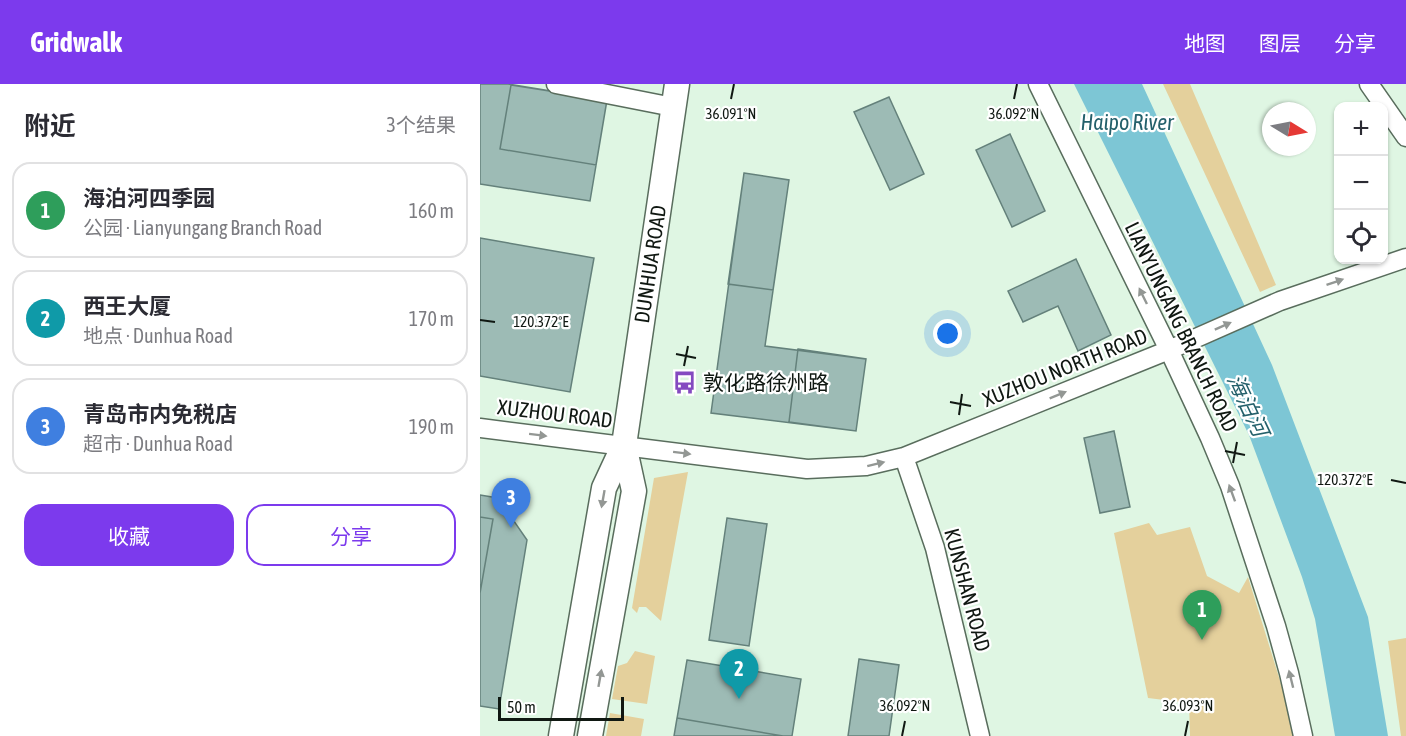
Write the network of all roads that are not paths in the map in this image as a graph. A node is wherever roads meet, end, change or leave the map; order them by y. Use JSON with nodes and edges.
{"nodes":[{"id":1,"x":556,"y":84,"type":"edge"},
{"id":2,"x":1038,"y":84,"type":"edge"},
{"id":3,"x":1369,"y":84,"type":"edge"},
{"id":4,"x":675,"y":95,"type":"edge"},
{"id":5,"x":1406,"y":137,"type":"edge"},
{"id":6,"x":1406,"y":258,"type":"edge"},
{"id":7,"x":1169,"y":350,"type":"junction"},
{"id":8,"x":480,"y":428,"type":"edge"},
{"id":9,"x":624,"y":445,"type":"junction"},
{"id":10,"x":904,"y":457,"type":"junction"},
{"id":11,"x":561,"y":736,"type":"edge"},
{"id":12,"x":590,"y":736,"type":"edge"},
{"id":13,"x":980,"y":736,"type":"edge"},
{"id":14,"x":1303,"y":736,"type":"edge"}],
"edges":[{"from":1,"to":4,"type":"street"},
{"from":7,"to":2,"type":"street","name":"LIANYUNGANG BRANCH ROAD","one_way":true},
{"from":3,"to":5,"type":"street"},
{"from":4,"to":9,"type":"main road","name":"DUNHUA ROAD"},
{"from":7,"to":6,"type":"street","name":"XUZHOU NORTH ROAD","one_way":true},
{"from":10,"to":7,"type":"street","name":"XUZHOU NORTH ROAD","one_way":true},
{"from":14,"to":7,"type":"street","name":"LIANYUNGANG BRANCH ROAD","one_way":true},
{"from":8,"to":9,"type":"street","name":"XUZHOU ROAD","one_way":true},
{"from":9,"to":10,"type":"street","name":"XUZHOU NORTH ROAD","one_way":true},
{"from":9,"to":11,"type":"main road","name":"DUNHUA ROAD","one_way":true},
{"from":12,"to":9,"type":"main road","name":"DUNHUA ROAD","one_way":true},
{"from":10,"to":13,"type":"street","name":"KUNSHAN ROAD"}]}
